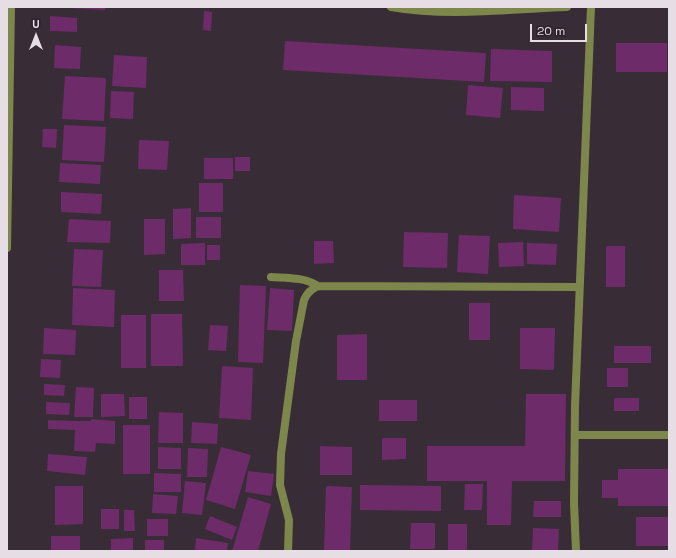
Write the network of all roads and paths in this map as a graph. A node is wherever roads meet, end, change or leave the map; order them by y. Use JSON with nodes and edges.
{"nodes":[{"id":1,"x":11,"y":7,"type":"edge"},
{"id":2,"x":391,"y":7,"type":"edge"},
{"id":3,"x":567,"y":7,"type":"edge"},
{"id":4,"x":591,"y":7,"type":"edge"},
{"id":5,"x":7,"y":248,"type":"edge"},
{"id":6,"x":271,"y":277,"type":"dead end"},
{"id":7,"x":318,"y":286,"type":"junction"},
{"id":8,"x":580,"y":287,"type":"junction"},
{"id":9,"x":575,"y":435,"type":"junction"},
{"id":10,"x":669,"y":435,"type":"edge"},
{"id":11,"x":288,"y":551,"type":"edge"},
{"id":12,"x":576,"y":551,"type":"edge"}],
"edges":[{"from":1,"to":5,"type":"street"},
{"from":2,"to":3,"type":"street"},
{"from":4,"to":8,"type":"street"},
{"from":6,"to":7,"type":"street"},
{"from":7,"to":8,"type":"street"},
{"from":7,"to":11,"type":"street"},
{"from":8,"to":9,"type":"street"},
{"from":9,"to":10,"type":"street"},
{"from":9,"to":12,"type":"street"}]}
